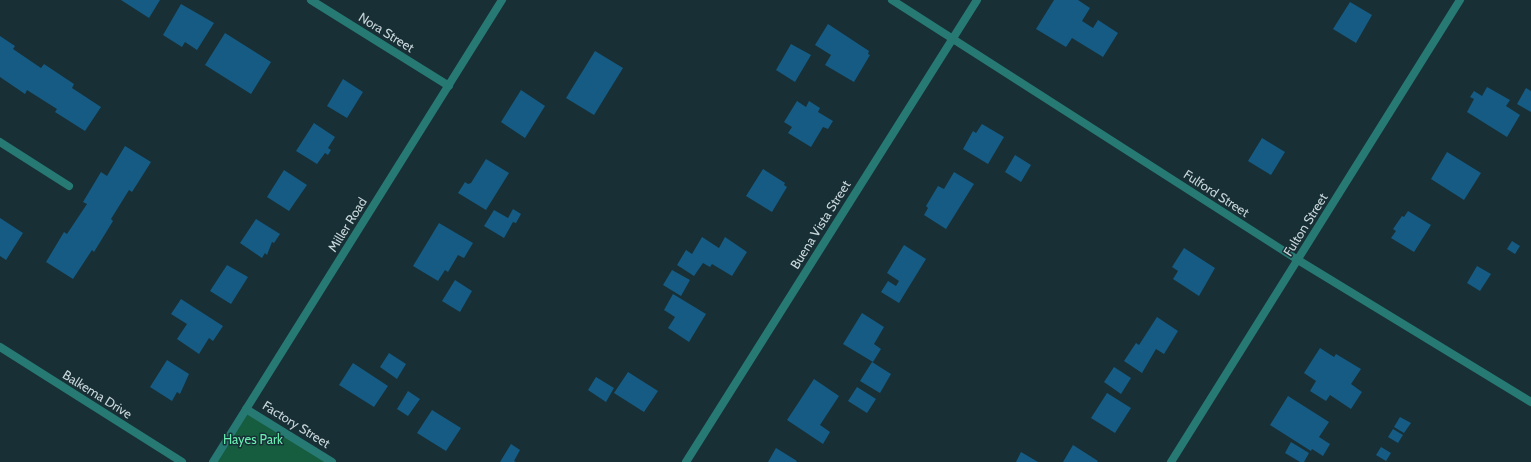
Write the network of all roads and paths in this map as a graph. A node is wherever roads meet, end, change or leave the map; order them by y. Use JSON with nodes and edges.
{"nodes":[{"id":1,"x":311,"y":0,"type":"edge"},
{"id":2,"x":502,"y":0,"type":"edge"},
{"id":3,"x":892,"y":0,"type":"edge"},
{"id":4,"x":977,"y":0,"type":"edge"},
{"id":5,"x":1460,"y":0,"type":"edge"},
{"id":6,"x":953,"y":38,"type":"junction"},
{"id":7,"x":449,"y":86,"type":"junction"},
{"id":8,"x":0,"y":142,"type":"edge"},
{"id":9,"x":69,"y":186,"type":"dead end"},
{"id":10,"x":1298,"y":260,"type":"junction"},
{"id":11,"x":0,"y":347,"type":"edge"},
{"id":12,"x":1531,"y":402,"type":"edge"},
{"id":13,"x":246,"y":409,"type":"junction"},
{"id":14,"x":182,"y":462,"type":"edge"},
{"id":15,"x":213,"y":462,"type":"edge"},
{"id":16,"x":332,"y":462,"type":"edge"},
{"id":17,"x":686,"y":462,"type":"edge"},
{"id":18,"x":1171,"y":462,"type":"edge"}],
"edges":[{"from":1,"to":7,"type":"street","name":"Nora Street"},
{"from":2,"to":7,"type":"street","name":"Miller Road"},
{"from":3,"to":6,"type":"street","name":"Fulford Street"},
{"from":4,"to":6,"type":"street","name":"Buena Vista Street"},
{"from":5,"to":10,"type":"street","name":"Fulton Street"},
{"from":6,"to":10,"type":"street","name":"Fulford Street"},
{"from":6,"to":17,"type":"street","name":"Buena Vista Street"},
{"from":7,"to":13,"type":"street","name":"Miller Road"},
{"from":8,"to":9,"type":"street"},
{"from":10,"to":12,"type":"street","name":"Fulford Street"},
{"from":10,"to":18,"type":"street","name":"Fulton Street"},
{"from":11,"to":14,"type":"street","name":"Balkema Drive"},
{"from":13,"to":15,"type":"street","name":"Miller Road"},
{"from":13,"to":16,"type":"street","name":"Factory Street"}]}
